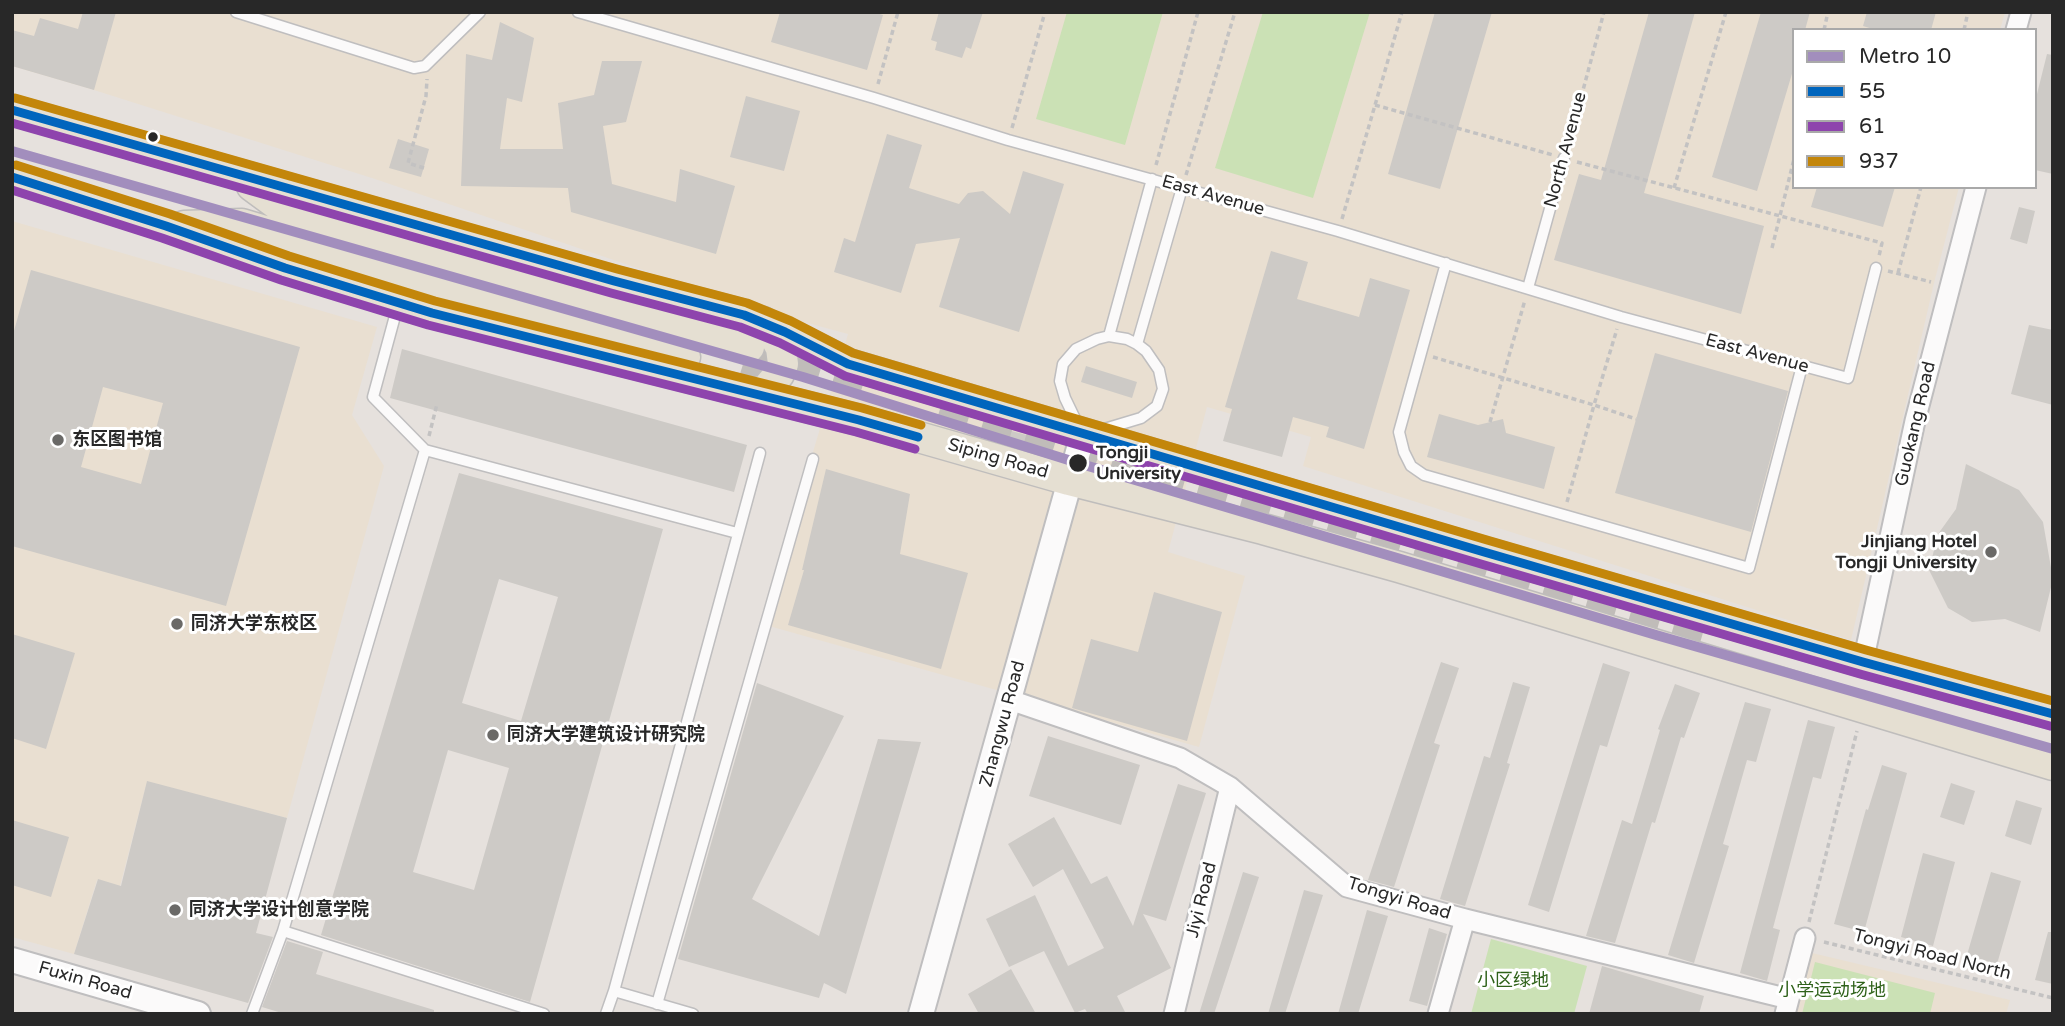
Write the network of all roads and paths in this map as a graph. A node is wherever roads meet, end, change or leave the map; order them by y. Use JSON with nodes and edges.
{"nodes":[{"id":1,"x":236,"y":12,"type":"edge"},
{"id":2,"x":480,"y":12,"type":"edge"},
{"id":3,"x":578,"y":12,"type":"edge"},
{"id":4,"x":898,"y":12,"type":"edge"},
{"id":5,"x":1045,"y":12,"type":"edge"},
{"id":6,"x":1198,"y":12,"type":"edge"},
{"id":7,"x":1234,"y":12,"type":"edge"},
{"id":8,"x":1402,"y":12,"type":"edge"},
{"id":9,"x":1604,"y":12,"type":"edge"},
{"id":10,"x":1726,"y":12,"type":"edge"},
{"id":11,"x":425,"y":66,"type":"junction"},
{"id":12,"x":874,"y":98,"type":"junction"},
{"id":13,"x":1375,"y":105,"type":"junction"},
{"id":14,"x":12,"y":110,"type":"edge"},
{"id":15,"x":1008,"y":140,"type":"junction"},
{"id":16,"x":1564,"y":158,"type":"junction"},
{"id":17,"x":424,"y":168,"type":"dead end"},
{"id":18,"x":1792,"y":168,"type":"edge"},
{"id":19,"x":12,"y":177,"type":"edge"},
{"id":20,"x":1152,"y":179,"type":"junction"},
{"id":21,"x":1182,"y":188,"type":"junction"},
{"id":22,"x":1674,"y":188,"type":"junction"},
{"id":23,"x":1920,"y":189,"type":"edge"},
{"id":24,"x":1975,"y":189,"type":"edge"},
{"id":25,"x":1781,"y":216,"type":"junction"},
{"id":26,"x":166,"y":226,"type":"junction"},
{"id":27,"x":1338,"y":231,"type":"junction"},
{"id":28,"x":1772,"y":248,"type":"dead end"},
{"id":29,"x":1446,"y":263,"type":"junction"},
{"id":30,"x":1876,"y":268,"type":"junction"},
{"id":31,"x":1898,"y":274,"type":"junction"},
{"id":32,"x":1950,"y":287,"type":"junction"},
{"id":33,"x":1528,"y":288,"type":"junction"},
{"id":34,"x":399,"y":303,"type":"junction"},
{"id":35,"x":1621,"y":317,"type":"junction"},
{"id":36,"x":1109,"y":336,"type":"junction"},
{"id":37,"x":1136,"y":344,"type":"junction"},
{"id":38,"x":1420,"y":354,"type":"junction"},
{"id":39,"x":750,"y":359,"type":"junction"},
{"id":40,"x":1802,"y":366,"type":"junction"},
{"id":41,"x":1502,"y":378,"type":"junction"},
{"id":42,"x":437,"y":404,"type":"dead end"},
{"id":43,"x":1594,"y":405,"type":"junction"},
{"id":44,"x":1636,"y":419,"type":"dead end"},
{"id":45,"x":1490,"y":422,"type":"dead end"},
{"id":46,"x":1083,"y":434,"type":"junction"},
{"id":47,"x":425,"y":450,"type":"junction"},
{"id":48,"x":760,"y":453,"type":"dead end"},
{"id":49,"x":813,"y":459,"type":"dead end"},
{"id":50,"x":1069,"y":480,"type":"junction"},
{"id":51,"x":1563,"y":515,"type":"junction"},
{"id":52,"x":737,"y":533,"type":"junction"},
{"id":53,"x":1863,"y":662,"type":"junction"},
{"id":54,"x":1010,"y":700,"type":"junction"},
{"id":55,"x":2053,"y":714,"type":"edge"},
{"id":56,"x":1857,"y":731,"type":"dead end"},
{"id":57,"x":2053,"y":765,"type":"edge"},
{"id":58,"x":1230,"y":787,"type":"junction"},
{"id":59,"x":1465,"y":919,"type":"junction"},
{"id":60,"x":283,"y":931,"type":"junction"},
{"id":61,"x":1805,"y":938,"type":"junction"},
{"id":62,"x":12,"y":960,"type":"edge"},
{"id":63,"x":614,"y":991,"type":"junction"},
{"id":64,"x":2053,"y":998,"type":"edge"},
{"id":65,"x":657,"y":1004,"type":"junction"},
{"id":66,"x":1787,"y":1006,"type":"edge"},
{"id":67,"x":198,"y":1014,"type":"edge"},
{"id":68,"x":252,"y":1014,"type":"edge"},
{"id":69,"x":544,"y":1014,"type":"edge"},
{"id":70,"x":606,"y":1014,"type":"edge"},
{"id":71,"x":693,"y":1014,"type":"edge"},
{"id":72,"x":922,"y":1014,"type":"edge"},
{"id":73,"x":1174,"y":1014,"type":"edge"},
{"id":74,"x":1438,"y":1014,"type":"edge"}],
"edges":[{"from":1,"to":11,"type":"lane"},
{"from":2,"to":11,"type":"lane"},
{"from":3,"to":12,"type":"lane","name":"East Avenue"},
{"from":4,"to":12,"type":"path"},
{"from":5,"to":15,"type":"path"},
{"from":6,"to":20,"type":"path"},
{"from":7,"to":21,"type":"path"},
{"from":8,"to":13,"type":"path"},
{"from":9,"to":16,"type":"path","name":"North Avenue"},
{"from":10,"to":22,"type":"path"},
{"from":11,"to":17,"type":"path"},
{"from":12,"to":15,"type":"lane","name":"East Avenue"},
{"from":13,"to":16,"type":"path"},
{"from":13,"to":27,"type":"path"},
{"from":14,"to":39,"type":"main road"},
{"from":15,"to":20,"type":"lane","name":"East Avenue"},
{"from":16,"to":22,"type":"path"},
{"from":16,"to":33,"type":"lane","name":"North Avenue"},
{"from":18,"to":25,"type":"path"},
{"from":19,"to":26,"type":"main road","name":"Siping Road"},
{"from":20,"to":21,"type":"lane","name":"East Avenue"},
{"from":20,"to":36,"type":"lane"},
{"from":21,"to":27,"type":"lane","name":"East Avenue"},
{"from":21,"to":37,"type":"lane"},
{"from":22,"to":25,"type":"path"},
{"from":23,"to":31,"type":"path"},
{"from":24,"to":32,"type":"street","name":"Guokang Road"},
{"from":25,"to":28,"type":"path"},
{"from":25,"to":30,"type":"path"},
{"from":26,"to":34,"type":"main road","name":"Siping Road"},
{"from":26,"to":39,"type":"main road"},
{"from":27,"to":29,"type":"lane","name":"East Avenue"},
{"from":29,"to":33,"type":"lane","name":"East Avenue"},
{"from":29,"to":38,"type":"lane"},
{"from":30,"to":31,"type":"path"},
{"from":30,"to":40,"type":"lane","name":"East Avenue"},
{"from":31,"to":32,"type":"path"},
{"from":32,"to":53,"type":"street","name":"Guokang Road"},
{"from":33,"to":35,"type":"lane","name":"East Avenue"},
{"from":33,"to":41,"type":"path"},
{"from":34,"to":39,"type":"main road","name":"Siping Road"},
{"from":34,"to":47,"type":"lane"},
{"from":35,"to":40,"type":"lane","name":"East Avenue"},
{"from":35,"to":43,"type":"path"},
{"from":36,"to":37,"type":"lane"},
{"from":36,"to":46,"type":"lane"},
{"from":37,"to":46,"type":"lane"},
{"from":38,"to":41,"type":"path"},
{"from":38,"to":51,"type":"lane"},
{"from":39,"to":46,"type":"main road","name":"Siping Road"},
{"from":39,"to":50,"type":"main road","name":"Siping Road"},
{"from":40,"to":51,"type":"lane"},
{"from":41,"to":43,"type":"path"},
{"from":41,"to":45,"type":"path"},
{"from":42,"to":47,"type":"path"},
{"from":43,"to":44,"type":"path"},
{"from":43,"to":51,"type":"path"},
{"from":46,"to":50,"type":"street","name":"Zhangwu Road"},
{"from":46,"to":53,"type":"main road","name":"Siping Road"},
{"from":47,"to":52,"type":"lane"},
{"from":47,"to":60,"type":"lane"},
{"from":48,"to":52,"type":"lane"},
{"from":49,"to":65,"type":"lane"},
{"from":50,"to":54,"type":"street","name":"Zhangwu Road"},
{"from":50,"to":57,"type":"main road","name":"Siping Road"},
{"from":52,"to":63,"type":"lane"},
{"from":53,"to":55,"type":"main road","name":"Siping Road"},
{"from":54,"to":58,"type":"street","name":"Tongyi Road"},
{"from":54,"to":72,"type":"street","name":"Zhangwu Road"},
{"from":56,"to":61,"type":"path"},
{"from":58,"to":59,"type":"street","name":"Tongyi Road"},
{"from":58,"to":73,"type":"street","name":"Jiyi Road"},
{"from":59,"to":66,"type":"street","name":"Tongyi Road"},
{"from":59,"to":74,"type":"street"},
{"from":60,"to":68,"type":"lane"},
{"from":60,"to":69,"type":"lane"},
{"from":61,"to":64,"type":"path","name":"Tongyi Road North"},
{"from":61,"to":66,"type":"street"},
{"from":62,"to":67,"type":"street","name":"Fuxin Road"},
{"from":63,"to":65,"type":"lane"},
{"from":63,"to":70,"type":"lane"},
{"from":65,"to":71,"type":"lane"}]}
